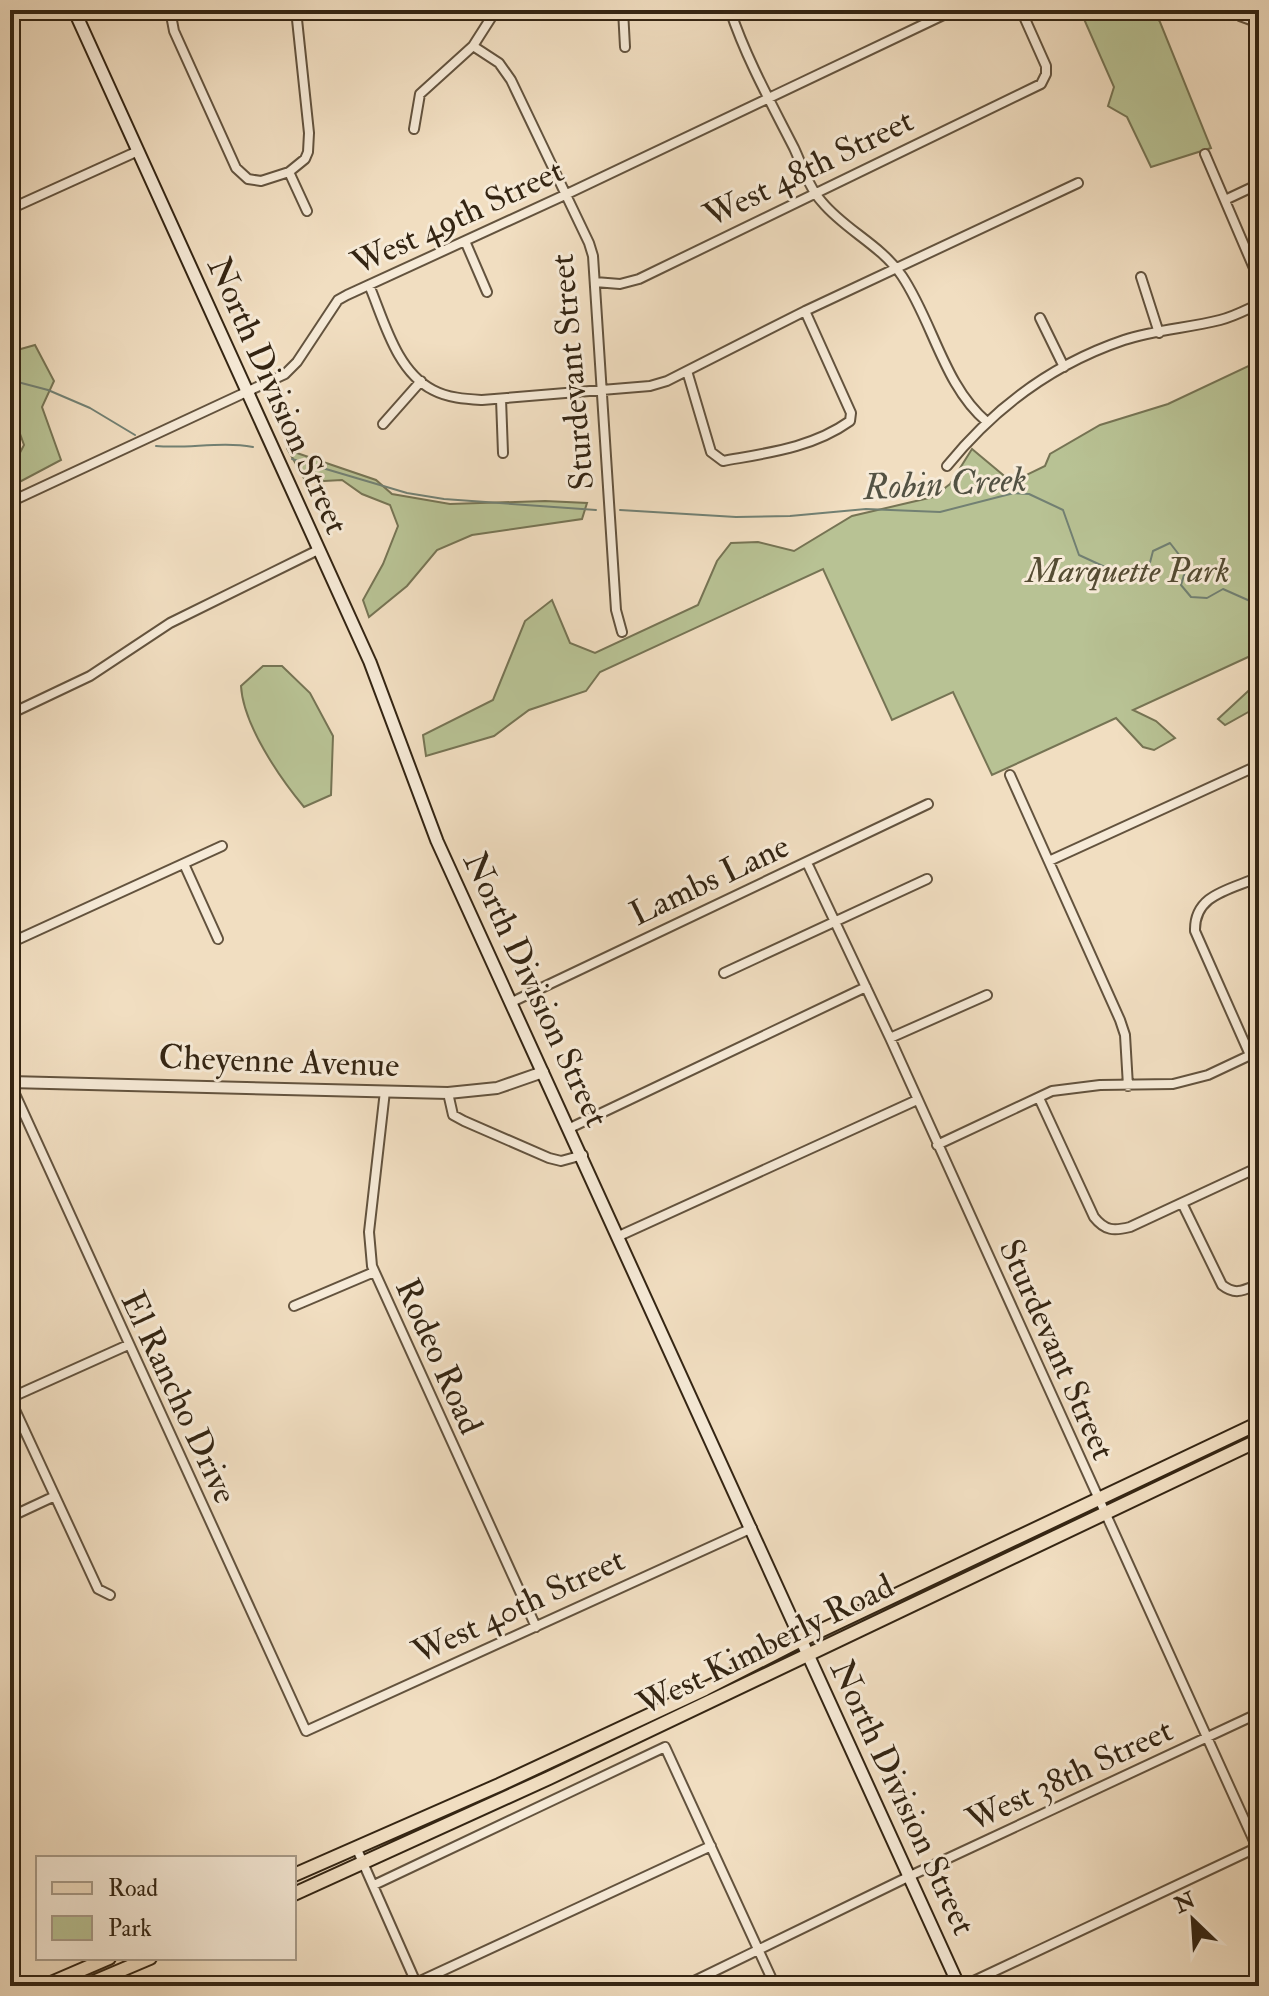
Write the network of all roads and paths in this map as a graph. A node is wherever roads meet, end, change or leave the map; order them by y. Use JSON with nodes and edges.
{"nodes":[{"id":1,"x":74,"y":10,"type":"edge"},
{"id":2,"x":170,"y":10,"type":"edge"},
{"id":3,"x":296,"y":10,"type":"edge"},
{"id":4,"x":496,"y":10,"type":"edge"},
{"id":5,"x":623,"y":10,"type":"edge"},
{"id":6,"x":730,"y":10,"type":"edge"},
{"id":7,"x":954,"y":10,"type":"edge"},
{"id":8,"x":1021,"y":10,"type":"edge"},
{"id":9,"x":1232,"y":10,"type":"edge"},
{"id":10,"x":1259,"y":23,"type":"edge"},
{"id":11,"x":473,"y":46,"type":"junction"},
{"id":12,"x":625,"y":47,"type":"dead end"},
{"id":13,"x":769,"y":98,"type":"junction"},
{"id":14,"x":414,"y":129,"type":"dead end"},
{"id":15,"x":138,"y":151,"type":"junction"},
{"id":16,"x":1205,"y":154,"type":"dead end"},
{"id":17,"x":289,"y":172,"type":"junction"},
{"id":18,"x":1078,"y":183,"type":"dead end"},
{"id":19,"x":1259,"y":184,"type":"edge"},
{"id":20,"x":815,"y":192,"type":"junction"},
{"id":21,"x":567,"y":194,"type":"junction"},
{"id":22,"x":1225,"y":200,"type":"junction"},
{"id":23,"x":10,"y":209,"type":"edge"},
{"id":24,"x":307,"y":211,"type":"dead end"},
{"id":25,"x":465,"y":241,"type":"junction"},
{"id":26,"x":895,"y":268,"type":"junction"},
{"id":27,"x":1141,"y":277,"type":"dead end"},
{"id":28,"x":1259,"y":280,"type":"edge"},
{"id":29,"x":595,"y":282,"type":"junction"},
{"id":30,"x":369,"y":285,"type":"junction"},
{"id":31,"x":487,"y":292,"type":"dead end"},
{"id":32,"x":1259,"y":304,"type":"edge"},
{"id":33,"x":805,"y":311,"type":"junction"},
{"id":34,"x":1040,"y":318,"type":"dead end"},
{"id":35,"x":1159,"y":333,"type":"junction"},
{"id":36,"x":1064,"y":367,"type":"junction"},
{"id":37,"x":687,"y":371,"type":"junction"},
{"id":38,"x":421,"y":381,"type":"junction"},
{"id":39,"x":602,"y":391,"type":"junction"},
{"id":40,"x":247,"y":394,"type":"junction"},
{"id":41,"x":501,"y":399,"type":"junction"},
{"id":42,"x":987,"y":422,"type":"junction"},
{"id":43,"x":383,"y":424,"type":"dead end"},
{"id":44,"x":503,"y":453,"type":"dead end"},
{"id":45,"x":947,"y":466,"type":"dead end"},
{"id":46,"x":10,"y":502,"type":"edge"},
{"id":47,"x":318,"y":550,"type":"junction"},
{"id":48,"x":622,"y":632,"type":"dead end"},
{"id":49,"x":10,"y":714,"type":"edge"},
{"id":50,"x":1259,"y":765,"type":"edge"},
{"id":51,"x":1010,"y":775,"type":"dead end"},
{"id":52,"x":928,"y":804,"type":"dead end"},
{"id":53,"x":222,"y":846,"type":"dead end"},
{"id":54,"x":1049,"y":861,"type":"junction"},
{"id":55,"x":184,"y":864,"type":"junction"},
{"id":56,"x":809,"y":867,"type":"dead end"},
{"id":57,"x":1256,"y":878,"type":"edge"},
{"id":58,"x":927,"y":879,"type":"dead end"},
{"id":59,"x":835,"y":921,"type":"junction"},
{"id":60,"x":218,"y":939,"type":"dead end"},
{"id":61,"x":10,"y":943,"type":"edge"},
{"id":62,"x":724,"y":973,"type":"dead end"},
{"id":63,"x":866,"y":987,"type":"junction"},
{"id":64,"x":987,"y":995,"type":"dead end"},
{"id":65,"x":512,"y":1002,"type":"junction"},
{"id":66,"x":890,"y":1038,"type":"junction"},
{"id":67,"x":1254,"y":1053,"type":"edge"},
{"id":68,"x":543,"y":1072,"type":"junction"},
{"id":69,"x":10,"y":1082,"type":"edge"},
{"id":70,"x":1128,"y":1086,"type":"junction"},
{"id":71,"x":385,"y":1091,"type":"junction"},
{"id":72,"x":448,"y":1093,"type":"junction"},
{"id":73,"x":1039,"y":1098,"type":"junction"},
{"id":74,"x":917,"y":1100,"type":"junction"},
{"id":75,"x":570,"y":1128,"type":"junction"},
{"id":76,"x":937,"y":1145,"type":"junction"},
{"id":77,"x":583,"y":1155,"type":"junction"},
{"id":78,"x":1259,"y":1167,"type":"edge"},
{"id":79,"x":1182,"y":1203,"type":"junction"},
{"id":80,"x":619,"y":1236,"type":"junction"},
{"id":81,"x":374,"y":1272,"type":"junction"},
{"id":82,"x":1259,"y":1284,"type":"edge"},
{"id":83,"x":294,"y":1306,"type":"dead end"},
{"id":84,"x":128,"y":1345,"type":"junction"},
{"id":85,"x":10,"y":1399,"type":"edge"},
{"id":86,"x":1259,"y":1423,"type":"edge"},
{"id":87,"x":1259,"y":1440,"type":"edge"},
{"id":88,"x":55,"y":1496,"type":"junction"},
{"id":89,"x":1097,"y":1500,"type":"junction"},
{"id":90,"x":1104,"y":1514,"type":"junction"},
{"id":91,"x":10,"y":1517,"type":"edge"},
{"id":92,"x":752,"y":1528,"type":"junction"},
{"id":93,"x":110,"y":1595,"type":"dead end"},
{"id":94,"x":536,"y":1627,"type":"junction"},
{"id":95,"x":801,"y":1640,"type":"junction"},
{"id":96,"x":808,"y":1654,"type":"junction"},
{"id":97,"x":1259,"y":1713,"type":"edge"},
{"id":98,"x":306,"y":1731,"type":"joint"},
{"id":99,"x":1207,"y":1737,"type":"junction"},
{"id":100,"x":711,"y":1846,"type":"junction"},
{"id":101,"x":356,"y":1847,"type":"junction"},
{"id":102,"x":1258,"y":1849,"type":"edge"},
{"id":103,"x":363,"y":1862,"type":"junction"},
{"id":104,"x":296,"y":1874,"type":"edge"},
{"id":105,"x":910,"y":1876,"type":"junction"},
{"id":106,"x":374,"y":1885,"type":"junction"},
{"id":107,"x":296,"y":1893,"type":"edge"},
{"id":108,"x":759,"y":1950,"type":"junction"},
{"id":109,"x":104,"y":1960,"type":"edge"},
{"id":110,"x":145,"y":1960,"type":"edge"},
{"id":111,"x":1259,"y":1980,"type":"edge"},
{"id":112,"x":417,"y":1985,"type":"edge"},
{"id":113,"x":44,"y":1986,"type":"edge"},
{"id":114,"x":84,"y":1986,"type":"edge"},
{"id":115,"x":684,"y":1986,"type":"edge"},
{"id":116,"x":775,"y":1986,"type":"edge"},
{"id":117,"x":961,"y":1986,"type":"edge"},
{"id":118,"x":1245,"y":1986,"type":"edge"}],
"edges":[{"from":1,"to":15,"type":"main road","name":"North Division Street"},
{"from":2,"to":17,"type":"street"},
{"from":3,"to":17,"type":"street"},
{"from":4,"to":11,"type":"street"},
{"from":5,"to":12,"type":"street"},
{"from":6,"to":13,"type":"street"},
{"from":7,"to":13,"type":"street","name":"West 49th Street"},
{"from":8,"to":20,"type":"street","name":"West 48th Street"},
{"from":9,"to":10,"type":"street"},
{"from":11,"to":14,"type":"street"},
{"from":11,"to":21,"type":"street","name":"Sturdevant Street"},
{"from":13,"to":20,"type":"street"},
{"from":13,"to":21,"type":"street","name":"West 49th Street"},
{"from":15,"to":23,"type":"street"},
{"from":15,"to":40,"type":"main road","name":"North Division Street"},
{"from":16,"to":22,"type":"street"},
{"from":17,"to":24,"type":"street"},
{"from":18,"to":26,"type":"street"},
{"from":19,"to":22,"type":"street"},
{"from":20,"to":26,"type":"street"},
{"from":20,"to":29,"type":"street","name":"West 48th Street"},
{"from":21,"to":25,"type":"street","name":"West 49th Street"},
{"from":21,"to":29,"type":"street","name":"Sturdevant Street"},
{"from":22,"to":28,"type":"street"},
{"from":25,"to":30,"type":"street","name":"West 49th Street"},
{"from":25,"to":31,"type":"street"},
{"from":26,"to":33,"type":"street"},
{"from":26,"to":42,"type":"street"},
{"from":27,"to":35,"type":"street"},
{"from":29,"to":39,"type":"street","name":"Sturdevant Street"},
{"from":30,"to":38,"type":"street"},
{"from":30,"to":40,"type":"street","name":"West 49th Street"},
{"from":32,"to":35,"type":"street"},
{"from":33,"to":37,"type":"street"},
{"from":33,"to":37,"type":"street"},
{"from":34,"to":36,"type":"street"},
{"from":35,"to":36,"type":"street"},
{"from":36,"to":42,"type":"street"},
{"from":37,"to":39,"type":"street"},
{"from":38,"to":41,"type":"street"},
{"from":38,"to":43,"type":"street"},
{"from":39,"to":41,"type":"street"},
{"from":39,"to":48,"type":"street","name":"Sturdevant Street"},
{"from":40,"to":46,"type":"street","name":"West 49th Street"},
{"from":40,"to":47,"type":"main road","name":"North Division Street"},
{"from":41,"to":44,"type":"street"},
{"from":42,"to":45,"type":"street"},
{"from":47,"to":49,"type":"street"},
{"from":47,"to":65,"type":"main road","name":"North Division Street"},
{"from":50,"to":54,"type":"street"},
{"from":51,"to":54,"type":"street"},
{"from":52,"to":65,"type":"street","name":"Lambs Lane"},
{"from":53,"to":55,"type":"street"},
{"from":54,"to":70,"type":"street"},
{"from":55,"to":60,"type":"street"},
{"from":55,"to":61,"type":"street"},
{"from":56,"to":59,"type":"street","name":"Sturdevant Street"},
{"from":57,"to":67,"type":"street"},
{"from":58,"to":59,"type":"street"},
{"from":59,"to":62,"type":"street"},
{"from":59,"to":63,"type":"street","name":"Sturdevant Street"},
{"from":63,"to":66,"type":"street","name":"Sturdevant Street"},
{"from":63,"to":75,"type":"street"},
{"from":64,"to":66,"type":"street"},
{"from":65,"to":68,"type":"main road","name":"North Division Street"},
{"from":66,"to":74,"type":"street","name":"Sturdevant Street"},
{"from":67,"to":70,"type":"street"},
{"from":68,"to":72,"type":"street","name":"Cheyenne Avenue"},
{"from":68,"to":75,"type":"main road","name":"North Division Street"},
{"from":69,"to":71,"type":"street","name":"Cheyenne Avenue"},
{"from":69,"to":84,"type":"street","name":"El Rancho Drive"},
{"from":70,"to":73,"type":"street"},
{"from":71,"to":72,"type":"street","name":"Cheyenne Avenue"},
{"from":71,"to":81,"type":"street","name":"Rodeo Road"},
{"from":72,"to":77,"type":"street"},
{"from":73,"to":76,"type":"street"},
{"from":73,"to":79,"type":"street"},
{"from":74,"to":76,"type":"street","name":"Sturdevant Street"},
{"from":74,"to":80,"type":"street"},
{"from":75,"to":77,"type":"main road","name":"North Division Street"},
{"from":76,"to":89,"type":"street","name":"Sturdevant Street"},
{"from":77,"to":80,"type":"main road","name":"North Division Street"},
{"from":78,"to":79,"type":"street"},
{"from":79,"to":82,"type":"street"},
{"from":80,"to":92,"type":"main road","name":"North Division Street"},
{"from":81,"to":83,"type":"street"},
{"from":81,"to":94,"type":"street","name":"Rodeo Road"},
{"from":84,"to":85,"type":"street"},
{"from":84,"to":98,"type":"street","name":"El Rancho Drive"},
{"from":85,"to":88,"type":"street"},
{"from":86,"to":89,"type":"main road","name":"West Kimberly Road"},
{"from":87,"to":90,"type":"main road","name":"West Kimberly Road"},
{"from":88,"to":91,"type":"street"},
{"from":88,"to":93,"type":"street"},
{"from":89,"to":90,"type":"street","name":"Sturdevant Street"},
{"from":89,"to":95,"type":"main road","name":"West Kimberly Road"},
{"from":90,"to":96,"type":"main road","name":"West Kimberly Road"},
{"from":90,"to":99,"type":"street","name":"Sturdevant Street"},
{"from":92,"to":94,"type":"street","name":"West 40th Street"},
{"from":92,"to":95,"type":"main road","name":"North Division Street"},
{"from":94,"to":98,"type":"street","name":"West 40th Street"},
{"from":95,"to":96,"type":"main road","name":"North Division Street"},
{"from":95,"to":101,"type":"main road","name":"West Kimberly Road"},
{"from":96,"to":103,"type":"main road","name":"West Kimberly Road"},
{"from":96,"to":105,"type":"main road","name":"North Division Street"},
{"from":97,"to":99,"type":"street","name":"West 38th Street"},
{"from":99,"to":102,"type":"street","name":"Sturdevant Street"},
{"from":99,"to":105,"type":"street","name":"West 38th Street"},
{"from":100,"to":106,"type":"street","name":"West Kimberly Road"},
{"from":100,"to":108,"type":"street"},
{"from":100,"to":112,"type":"street"},
{"from":101,"to":103,"type":"street"},
{"from":101,"to":104,"type":"main road","name":"West Kimberly Road"},
{"from":102,"to":117,"type":"street"},
{"from":103,"to":106,"type":"street"},
{"from":103,"to":107,"type":"main road","name":"West Kimberly Road"},
{"from":105,"to":108,"type":"street","name":"West 38th Street"},
{"from":105,"to":117,"type":"main road","name":"North Division Street"},
{"from":106,"to":112,"type":"street"},
{"from":108,"to":115,"type":"street","name":"West 38th Street"},
{"from":108,"to":116,"type":"street"},
{"from":109,"to":113,"type":"main road"},
{"from":110,"to":114,"type":"main road"},
{"from":111,"to":118,"type":"street"}]}
